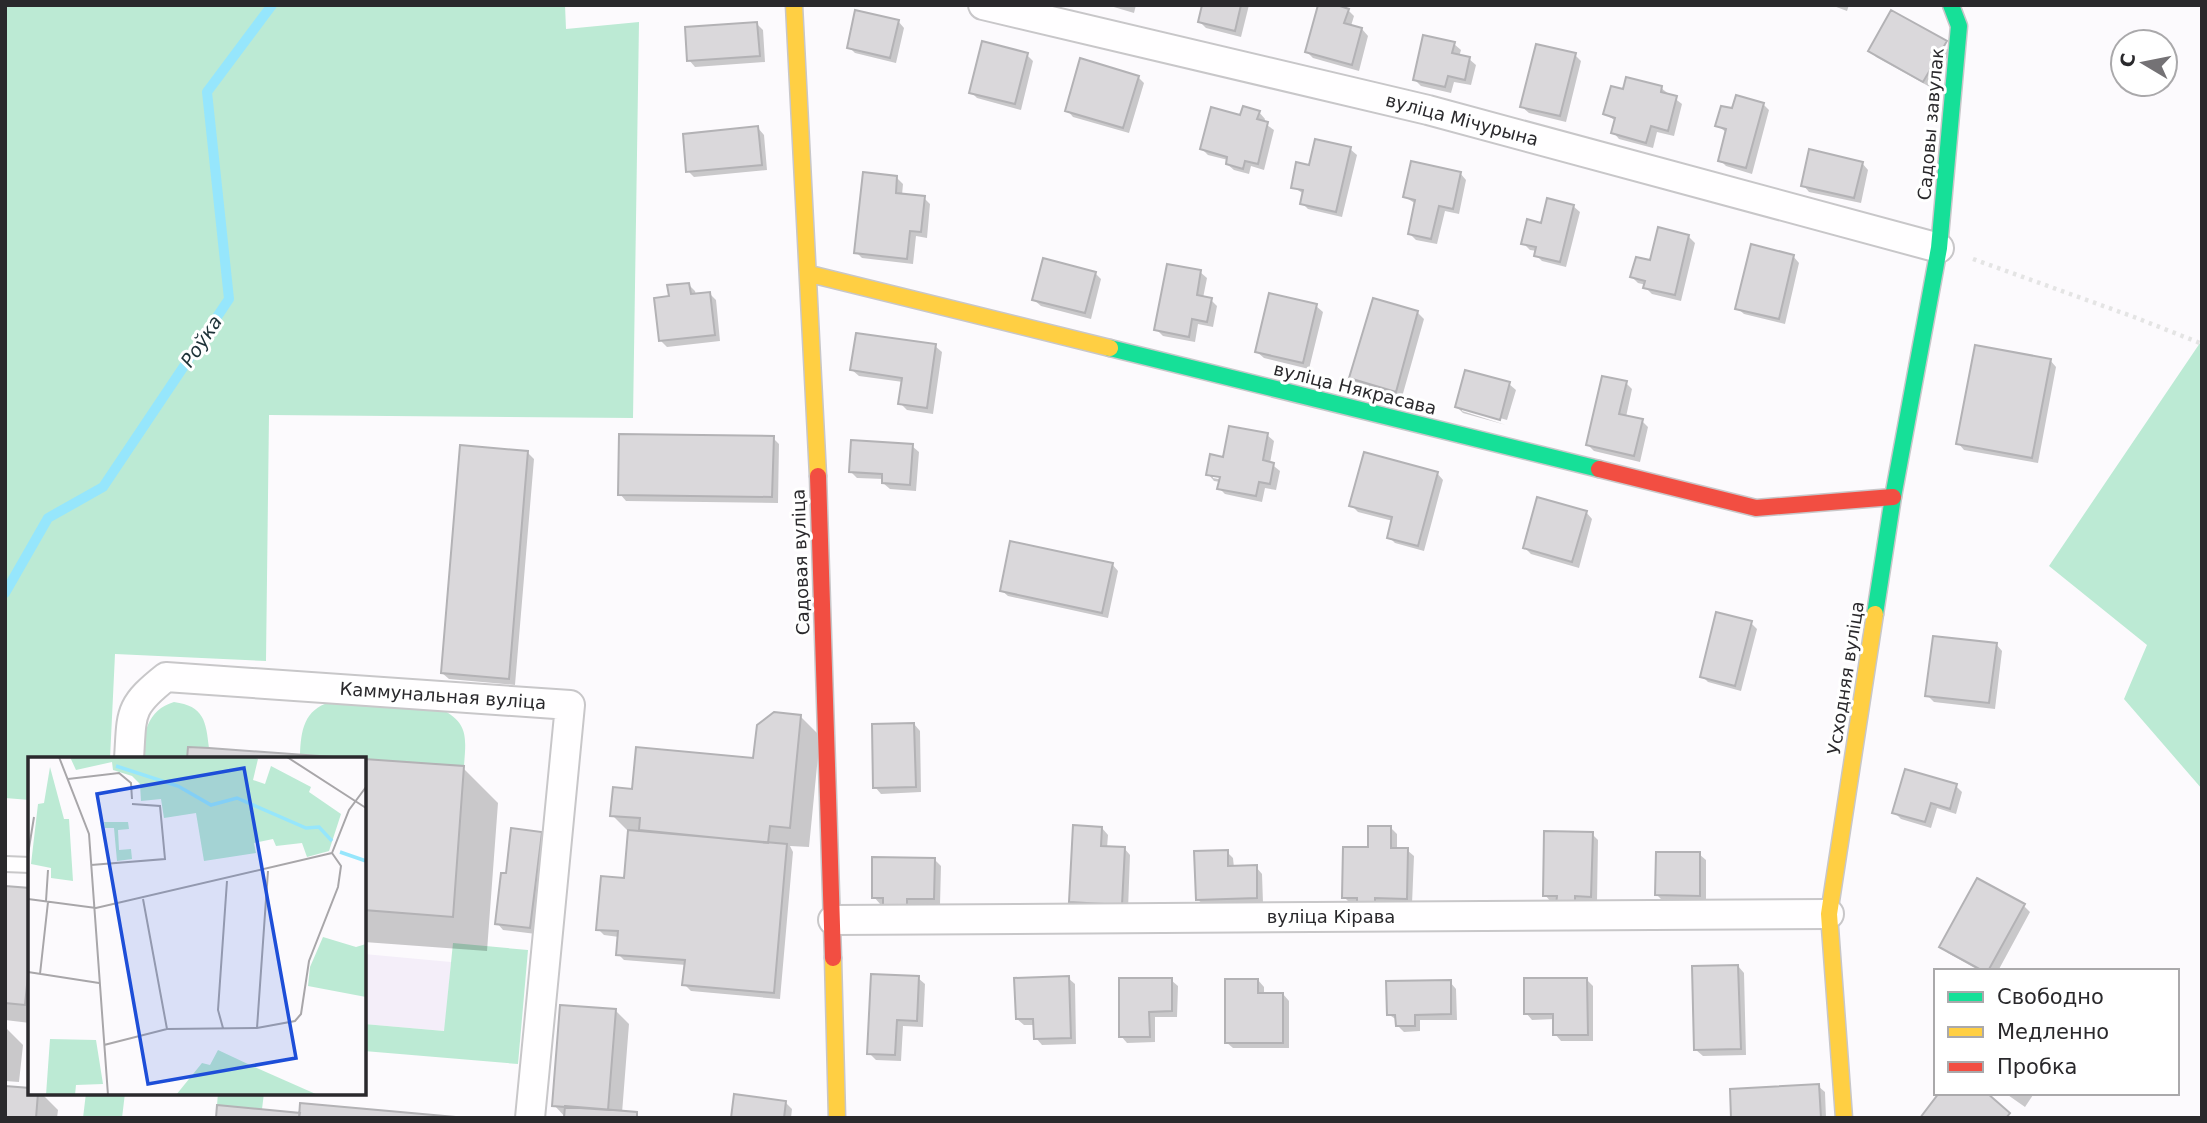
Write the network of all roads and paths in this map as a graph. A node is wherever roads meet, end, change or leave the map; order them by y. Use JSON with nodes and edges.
{"nodes":[{"id":1,"x":794,"y":5,"type":"edge"},
{"id":2,"x":983,"y":5,"type":"edge"},
{"id":3,"x":1951,"y":5,"type":"edge"},
{"id":4,"x":1938,"y":248,"type":"junction"},
{"id":5,"x":810,"y":274,"type":"junction"},
{"id":6,"x":2200,"y":343,"type":"dead end"},
{"id":7,"x":1894,"y":497,"type":"junction"},
{"id":8,"x":129,"y":757,"type":"edge"},
{"id":9,"x":5,"y":864,"type":"edge"},
{"id":10,"x":28,"y":865,"type":"edge"},
{"id":11,"x":1829,"y":914,"type":"junction"},
{"id":12,"x":833,"y":920,"type":"junction"},
{"id":13,"x":530,"y":1118,"type":"edge"},
{"id":14,"x":836,"y":1118,"type":"edge"},
{"id":15,"x":1844,"y":1118,"type":"edge"}],
"edges":[{"from":1,"to":5,"type":"street","name":"Садовая вуліца"},
{"from":2,"to":4,"type":"street","name":"вуліца Мічурына"},
{"from":3,"to":4,"type":"street","name":"Садовы завулак"},
{"from":4,"to":6,"type":"path"},
{"from":4,"to":7,"type":"street","name":"Усходняя вуліца"},
{"from":5,"to":7,"type":"street","name":"вуліца Някрасава"},
{"from":5,"to":12,"type":"street","name":"Садовая вуліца"},
{"from":7,"to":11,"type":"street","name":"Усходняя вуліца"},
{"from":8,"to":13,"type":"street","name":"Каммунальная вуліца"},
{"from":9,"to":10,"type":"lane"},
{"from":11,"to":12,"type":"street","name":"вуліца Кірава"},
{"from":11,"to":15,"type":"street","name":"Усходняя вуліца"},
{"from":12,"to":14,"type":"street","name":"Садовая вуліца"}]}
